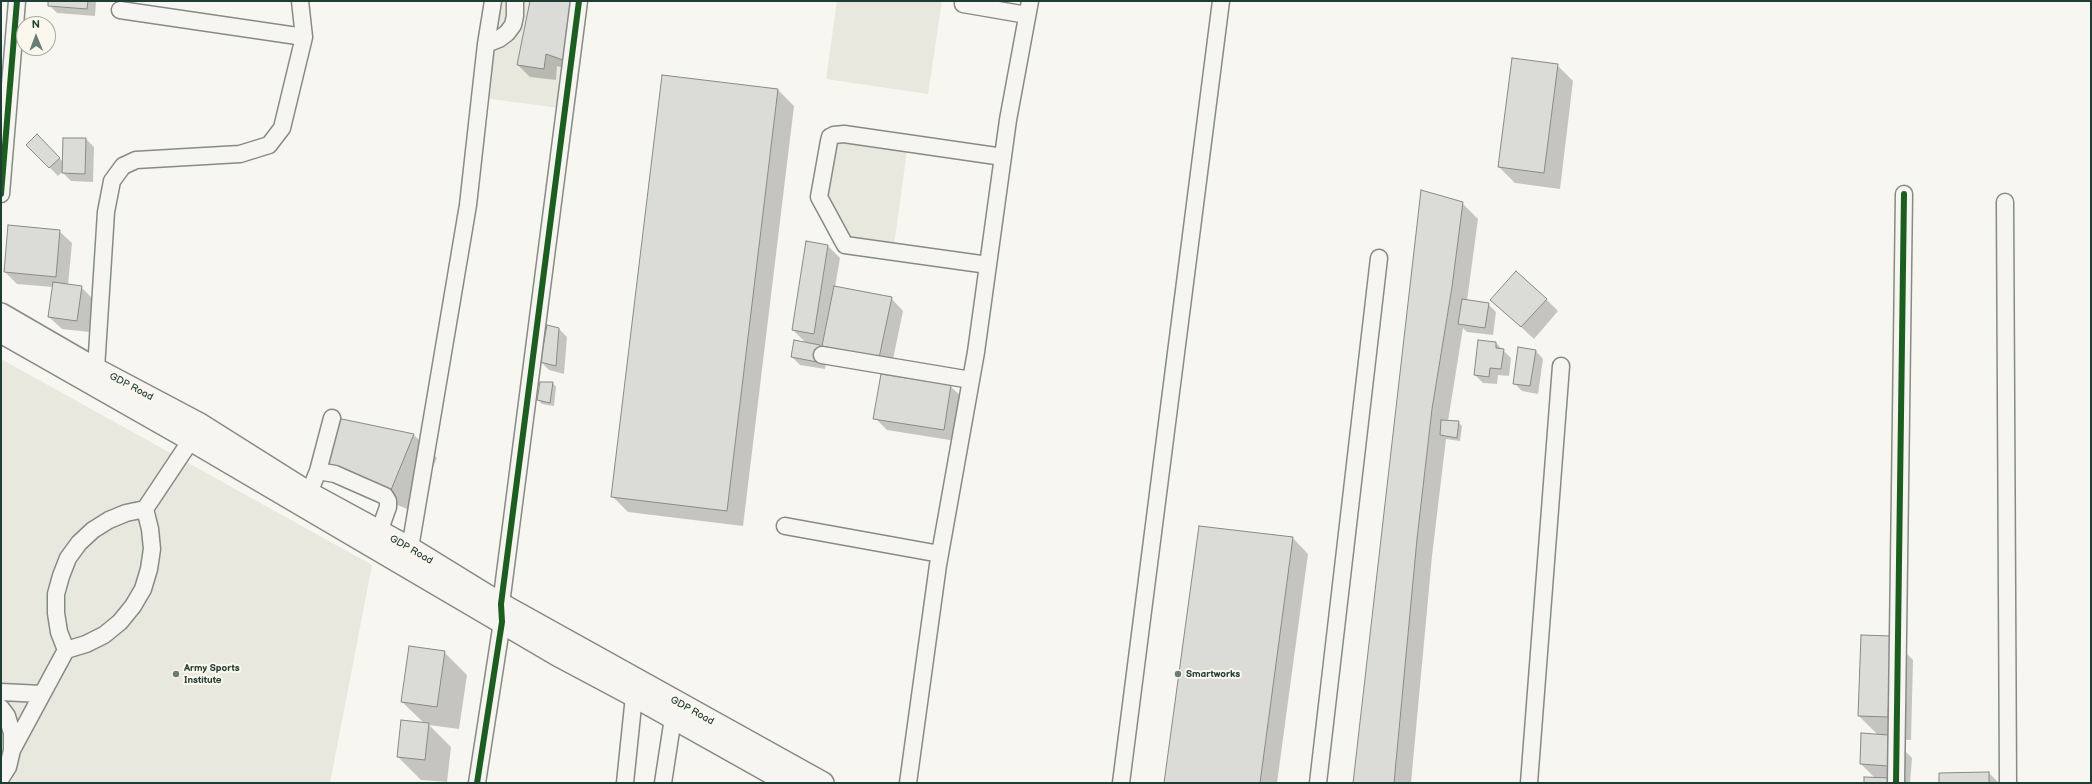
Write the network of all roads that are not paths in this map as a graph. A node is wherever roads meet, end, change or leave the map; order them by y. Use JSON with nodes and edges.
{"nodes":[{"id":1,"x":18,"y":1,"type":"edge"},
{"id":2,"x":300,"y":1,"type":"edge"},
{"id":3,"x":493,"y":1,"type":"edge"},
{"id":4,"x":515,"y":1,"type":"edge"},
{"id":5,"x":579,"y":1,"type":"edge"},
{"id":6,"x":1221,"y":1,"type":"edge"},
{"id":7,"x":962,"y":4,"type":"dead end"},
{"id":8,"x":1028,"y":8,"type":"edge"},
{"id":9,"x":120,"y":10,"type":"dead end"},
{"id":10,"x":304,"y":37,"type":"junction"},
{"id":11,"x":486,"y":44,"type":"junction"},
{"id":12,"x":1003,"y":157,"type":"junction"},
{"id":13,"x":1,"y":194,"type":"edge"},
{"id":14,"x":1904,"y":194,"type":"dead end"},
{"id":15,"x":2005,"y":202,"type":"dead end"},
{"id":16,"x":1379,"y":258,"type":"dead end"},
{"id":17,"x":988,"y":264,"type":"junction"},
{"id":18,"x":1,"y":314,"type":"edge"},
{"id":19,"x":1,"y":332,"type":"edge"},
{"id":20,"x":822,"y":355,"type":"dead end"},
{"id":21,"x":1561,"y":366,"type":"dead end"},
{"id":22,"x":96,"y":368,"type":"junction"},
{"id":23,"x":971,"y":380,"type":"junction"},
{"id":24,"x":332,"y":418,"type":"dead end"},
{"id":25,"x":195,"y":432,"type":"junction"},
{"id":26,"x":318,"y":471,"type":"junction"},
{"id":27,"x":310,"y":493,"type":"junction"},
{"id":28,"x":145,"y":509,"type":"junction"},
{"id":29,"x":785,"y":526,"type":"dead end"},
{"id":30,"x":379,"y":532,"type":"junction"},
{"id":31,"x":410,"y":548,"type":"junction"},
{"id":32,"x":940,"y":554,"type":"junction"},
{"id":33,"x":501,"y":613,"type":"junction"},
{"id":34,"x":66,"y":650,"type":"junction"},
{"id":35,"x":1,"y":692,"type":"edge"},
{"id":36,"x":42,"y":694,"type":"junction"},
{"id":37,"x":634,"y":696,"type":"junction"},
{"id":38,"x":1,"y":708,"type":"edge"},
{"id":39,"x":673,"y":718,"type":"junction"},
{"id":40,"x":12,"y":750,"type":"junction"},
{"id":41,"x":1,"y":778,"type":"edge"},
{"id":42,"x":477,"y":783,"type":"edge"},
{"id":43,"x":626,"y":783,"type":"edge"},
{"id":44,"x":663,"y":783,"type":"edge"},
{"id":45,"x":789,"y":783,"type":"edge"},
{"id":46,"x":823,"y":783,"type":"edge"},
{"id":47,"x":908,"y":783,"type":"edge"},
{"id":48,"x":1121,"y":783,"type":"edge"},
{"id":49,"x":1318,"y":783,"type":"edge"},
{"id":50,"x":1529,"y":783,"type":"edge"},
{"id":51,"x":1896,"y":783,"type":"edge"},
{"id":52,"x":2008,"y":783,"type":"edge"}],
"edges":[{"from":1,"to":13,"type":"street"},
{"from":2,"to":10,"type":"street"},
{"from":3,"to":11,"type":"street"},
{"from":4,"to":11,"type":"street"},
{"from":5,"to":33,"type":"street"},
{"from":6,"to":48,"type":"street"},
{"from":7,"to":8,"type":"street"},
{"from":8,"to":12,"type":"street"},
{"from":9,"to":10,"type":"street"},
{"from":10,"to":22,"type":"street"},
{"from":11,"to":31,"type":"street"},
{"from":12,"to":17,"type":"street"},
{"from":12,"to":17,"type":"street"},
{"from":14,"to":51,"type":"street"},
{"from":15,"to":52,"type":"street"},
{"from":16,"to":49,"type":"street"},
{"from":17,"to":23,"type":"street"},
{"from":18,"to":22,"type":"main road","name":"GDP Road"},
{"from":19,"to":25,"type":"main road"},
{"from":20,"to":23,"type":"street"},
{"from":21,"to":50,"type":"street"},
{"from":22,"to":25,"type":"main road","name":"GDP Road"},
{"from":23,"to":32,"type":"street"},
{"from":24,"to":26,"type":"street"},
{"from":25,"to":27,"type":"main road","name":"GDP Road"},
{"from":25,"to":28,"type":"street"},
{"from":25,"to":33,"type":"main road"},
{"from":26,"to":27,"type":"street"},
{"from":26,"to":30,"type":"street"},
{"from":27,"to":30,"type":"main road","name":"GDP Road"},
{"from":28,"to":34,"type":"street"},
{"from":28,"to":34,"type":"street"},
{"from":29,"to":32,"type":"street"},
{"from":30,"to":31,"type":"main road","name":"GDP Road"},
{"from":31,"to":33,"type":"main road","name":"GDP Road"},
{"from":32,"to":47,"type":"street"},
{"from":33,"to":37,"type":"main road"},
{"from":33,"to":42,"type":"street"},
{"from":33,"to":46,"type":"main road","name":"GDP Road"},
{"from":34,"to":36,"type":"street"},
{"from":35,"to":36,"type":"street"},
{"from":36,"to":40,"type":"street"},
{"from":37,"to":39,"type":"main road"},
{"from":37,"to":43,"type":"street"},
{"from":38,"to":40,"type":"street"},
{"from":39,"to":44,"type":"street"},
{"from":39,"to":45,"type":"main road"},
{"from":40,"to":41,"type":"street"}]}
